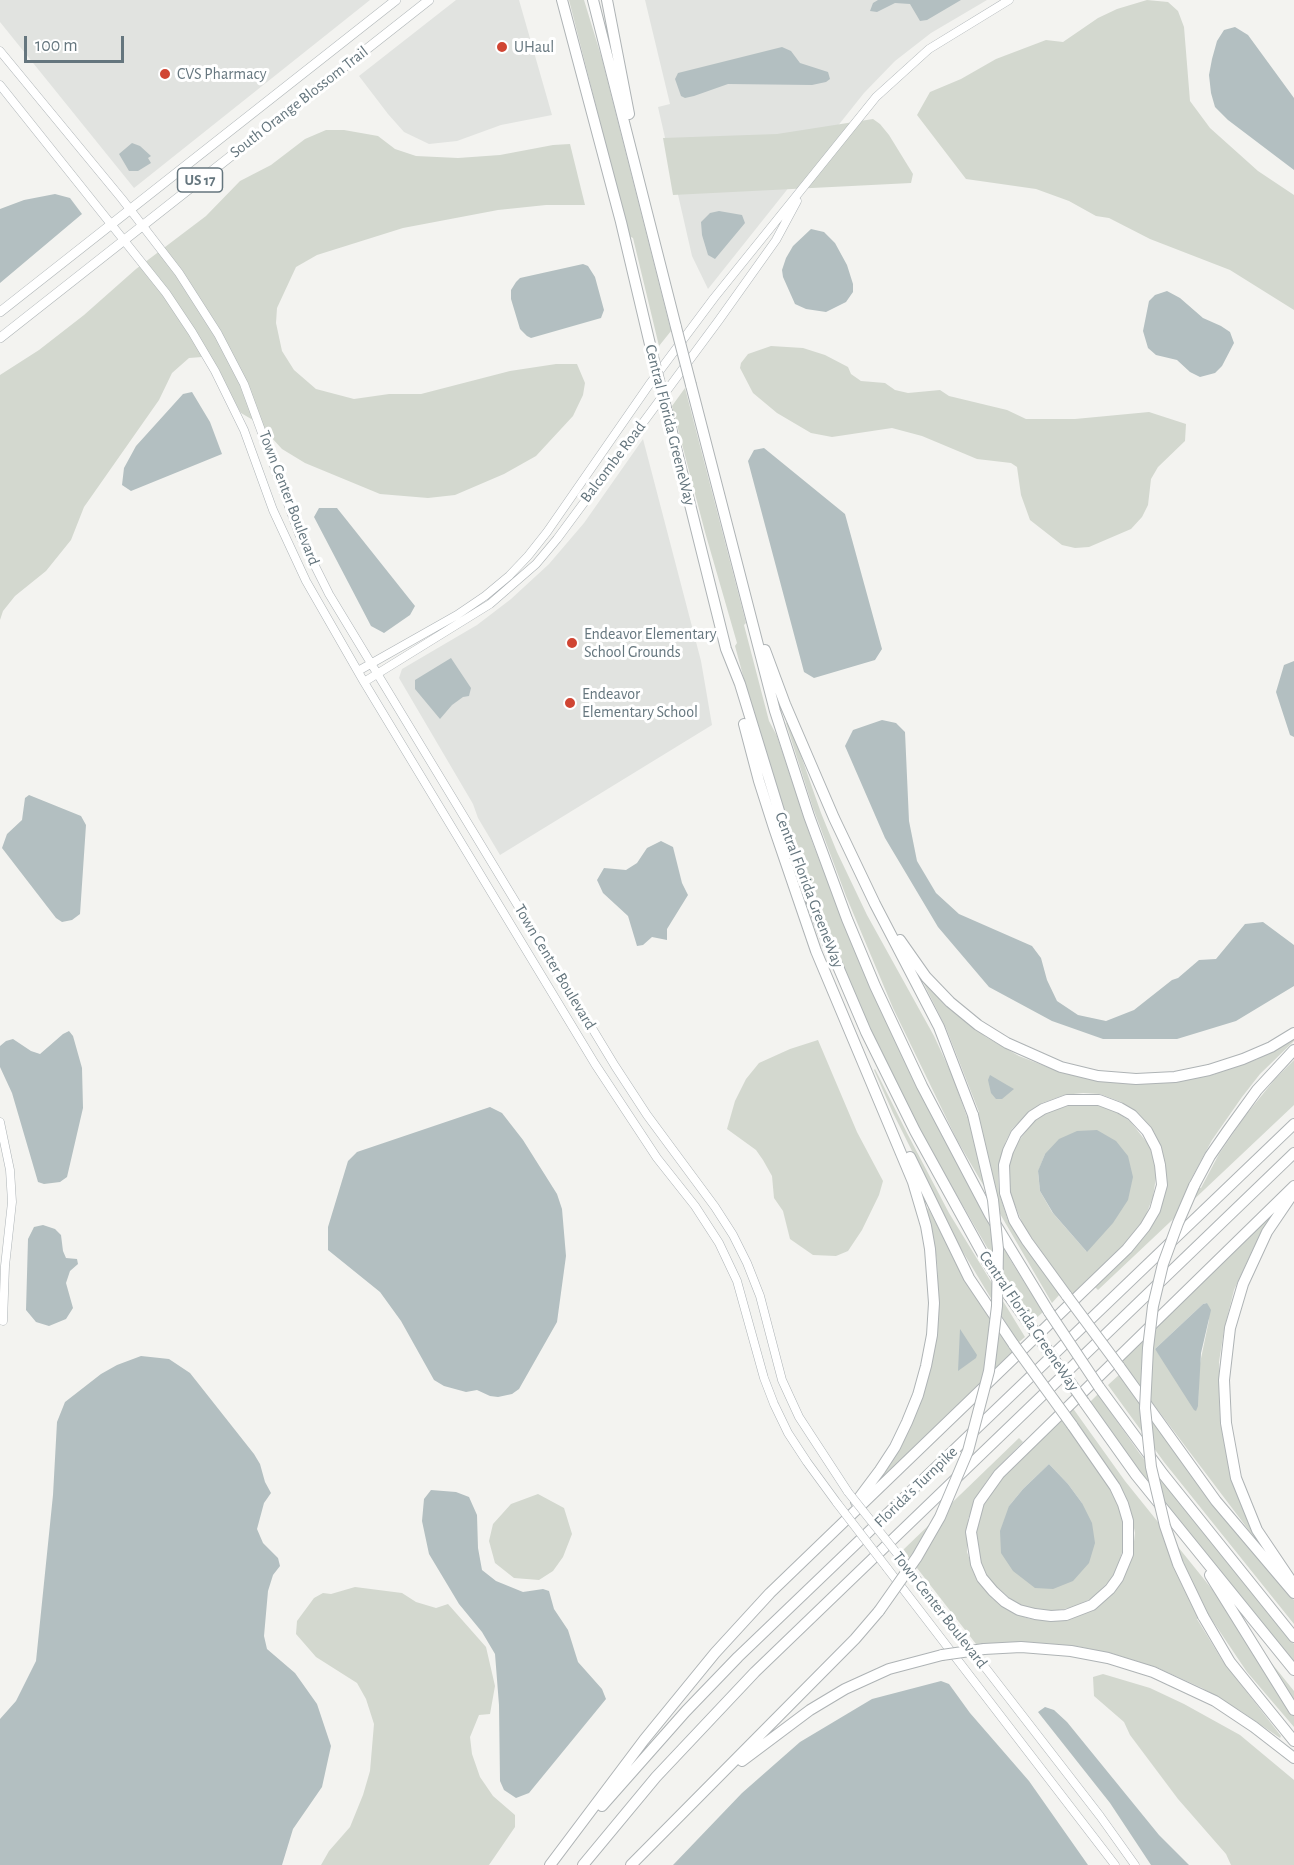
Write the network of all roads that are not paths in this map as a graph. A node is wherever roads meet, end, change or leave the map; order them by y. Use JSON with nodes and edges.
{"nodes":[{"id":1,"x":396,"y":0,"type":"edge"},
{"id":2,"x":429,"y":0,"type":"edge"},
{"id":3,"x":562,"y":0,"type":"edge"},
{"id":4,"x":593,"y":0,"type":"edge"},
{"id":5,"x":607,"y":0,"type":"edge"},
{"id":6,"x":1009,"y":0,"type":"edge"},
{"id":7,"x":0,"y":51,"type":"edge"},
{"id":8,"x":0,"y":85,"type":"edge"},
{"id":9,"x":805,"y":187,"type":"junction"},
{"id":10,"x":130,"y":210,"type":"junction"},
{"id":11,"x":648,"y":215,"type":"junction"},
{"id":12,"x":112,"y":224,"type":"junction"},
{"id":13,"x":142,"y":226,"type":"junction"},
{"id":14,"x":124,"y":240,"type":"junction"},
{"id":15,"x":0,"y":312,"type":"edge"},
{"id":16,"x":0,"y":338,"type":"edge"},
{"id":17,"x":745,"y":596,"type":"junction"},
{"id":18,"x":726,"y":649,"type":"junction"},
{"id":19,"x":370,"y":663,"type":"junction"},
{"id":20,"x":358,"y":671,"type":"junction"},
{"id":21,"x":377,"y":674,"type":"junction"},
{"id":22,"x":364,"y":682,"type":"junction"},
{"id":23,"x":875,"y":904,"type":"junction"},
{"id":24,"x":849,"y":1029,"type":"junction"},
{"id":25,"x":1294,"y":1033,"type":"edge"},
{"id":26,"x":1294,"y":1050,"type":"edge"},
{"id":27,"x":0,"y":1122,"type":"edge"},
{"id":28,"x":1294,"y":1124,"type":"edge"},
{"id":29,"x":1294,"y":1153,"type":"edge"},
{"id":30,"x":1294,"y":1186,"type":"edge"},
{"id":31,"x":1294,"y":1193,"type":"edge"},
{"id":32,"x":3,"y":1321,"type":"dead end"},
{"id":33,"x":1186,"y":1536,"type":"junction"},
{"id":34,"x":816,"y":1547,"type":"junction"},
{"id":35,"x":1294,"y":1585,"type":"edge"},
{"id":36,"x":1294,"y":1593,"type":"edge"},
{"id":37,"x":1294,"y":1637,"type":"edge"},
{"id":38,"x":1294,"y":1670,"type":"edge"},
{"id":39,"x":1294,"y":1710,"type":"edge"},
{"id":40,"x":1294,"y":1741,"type":"edge"},
{"id":41,"x":1294,"y":1758,"type":"edge"},
{"id":42,"x":689,"y":1806,"type":"junction"},
{"id":43,"x":552,"y":1865,"type":"edge"},
{"id":44,"x":583,"y":1865,"type":"edge"},
{"id":45,"x":631,"y":1865,"type":"edge"},
{"id":46,"x":1115,"y":1865,"type":"edge"},
{"id":47,"x":1135,"y":1865,"type":"edge"}],
"edges":[{"from":1,"to":10,"type":"main road","name":"South Orange Blossom Trail","number":"US 17"},
{"from":2,"to":13,"type":"main road","name":"South Orange Blossom Trail","number":"US 17"},
{"from":3,"to":18,"type":"highway","name":"Central Florida GreeneWay","bridge":true},
{"from":4,"to":11,"type":"highway","name":"Central Florida GreeneWay"},
{"from":5,"to":11,"type":"highway"},
{"from":6,"to":9,"type":"main road","name":"Balcombe Road"},
{"from":7,"to":10,"type":"main road","name":"Town Center Boulevard"},
{"from":8,"to":12,"type":"main road","name":"Town Center Boulevard"},
{"from":9,"to":19,"type":"main road","name":"Balcombe Road"},
{"from":9,"to":21,"type":"main road","name":"Balcombe Road"},
{"from":10,"to":12,"type":"main road","name":"South Orange Blossom Trail","number":"US 17"},
{"from":10,"to":13,"type":"main road","name":"Town Center Boulevard"},
{"from":11,"to":17,"type":"highway","name":"Central Florida GreeneWay","bridge":true},
{"from":12,"to":14,"type":"main road","name":"Town Center Boulevard"},
{"from":12,"to":15,"type":"main road","name":"South Orange Blossom Trail","number":"US 17"},
{"from":13,"to":14,"type":"main road","name":"South Orange Blossom Trail","number":"US 17"},
{"from":13,"to":19,"type":"main road","name":"Town Center Boulevard"},
{"from":14,"to":16,"type":"main road","name":"South Orange Blossom Trail","number":"US 17"},
{"from":14,"to":20,"type":"main road","name":"Town Center Boulevard"},
{"from":17,"to":23,"type":"highway"},
{"from":17,"to":37,"type":"highway","name":"Central Florida GreeneWay","bridge":true},
{"from":18,"to":24,"type":"highway"},
{"from":18,"to":33,"type":"highway","name":"Central Florida GreeneWay","bridge":true},
{"from":19,"to":20,"type":"main road","name":"Balcombe Road"},
{"from":19,"to":21,"type":"main road","name":"Town Center Boulevard"},
{"from":20,"to":22,"type":"main road","name":"Town Center Boulevard"},
{"from":21,"to":22,"type":"main road","name":"Balcombe Road"},
{"from":21,"to":47,"type":"main road","name":"Town Center Boulevard","bridge":true},
{"from":22,"to":46,"type":"main road","name":"Town Center Boulevard","bridge":true},
{"from":23,"to":25,"type":"highway"},
{"from":23,"to":42,"type":"highway","bridge":true},
{"from":24,"to":30,"type":"highway","bridge":true},
{"from":24,"to":34,"type":"highway"},
{"from":26,"to":40,"type":"highway","bridge":true},
{"from":27,"to":32,"type":"main road"},
{"from":28,"to":43,"type":"highway","name":"Florida's Turnpike"},
{"from":29,"to":44,"type":"highway","name":"Florida's Turnpike"},
{"from":31,"to":35,"type":"highway"},
{"from":33,"to":38,"type":"highway","name":"Central Florida GreeneWay"},
{"from":33,"to":39,"type":"highway"},
{"from":34,"to":36,"type":"highway","bridge":true},
{"from":34,"to":43,"type":"highway"},
{"from":41,"to":42,"type":"highway","bridge":true},
{"from":42,"to":45,"type":"highway"}]}
